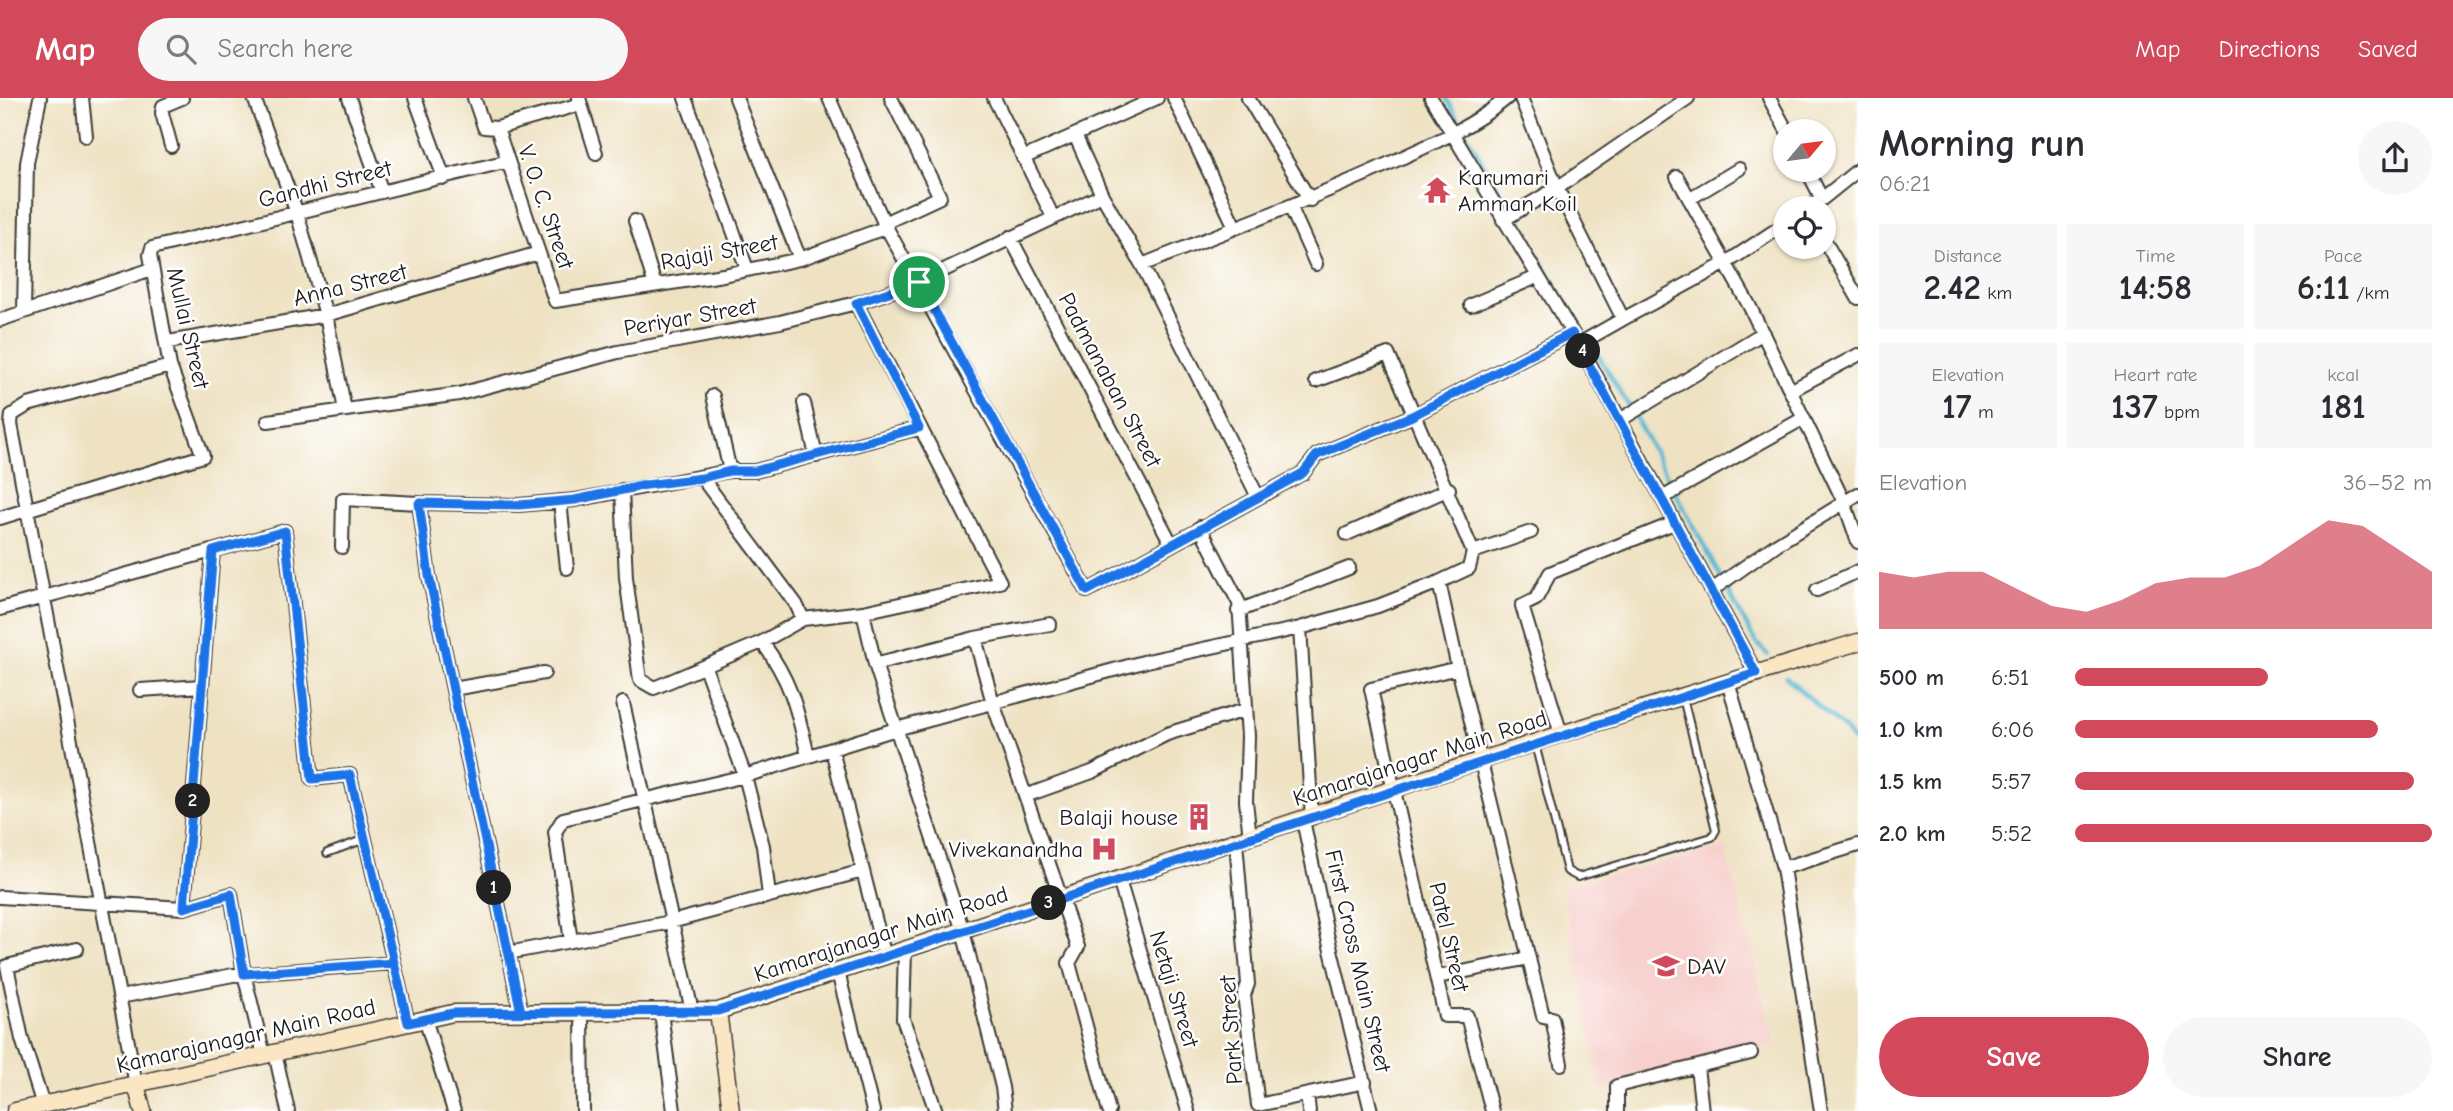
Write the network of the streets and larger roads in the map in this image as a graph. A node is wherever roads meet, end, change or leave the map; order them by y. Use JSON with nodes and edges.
{"nodes":[{"id":1,"x":40,"y":98,"type":"edge"},
{"id":2,"x":82,"y":98,"type":"edge"},
{"id":3,"x":182,"y":98,"type":"edge"},
{"id":4,"x":254,"y":98,"type":"edge"},
{"id":5,"x":349,"y":98,"type":"edge"},
{"id":6,"x":415,"y":98,"type":"edge"},
{"id":7,"x":474,"y":98,"type":"edge"},
{"id":8,"x":685,"y":98,"type":"edge"},
{"id":9,"x":736,"y":98,"type":"edge"},
{"id":10,"x":828,"y":98,"type":"edge"},
{"id":11,"x":891,"y":98,"type":"edge"},
{"id":12,"x":994,"y":98,"type":"edge"},
{"id":13,"x":1157,"y":98,"type":"edge"},
{"id":14,"x":1174,"y":98,"type":"edge"},
{"id":15,"x":1248,"y":98,"type":"edge"},
{"id":16,"x":1431,"y":98,"type":"edge"},
{"id":17,"x":1507,"y":98,"type":"edge"},
{"id":18,"x":1521,"y":98,"type":"edge"},
{"id":19,"x":1688,"y":98,"type":"edge"},
{"id":20,"x":1769,"y":98,"type":"edge"},
{"id":21,"x":580,"y":101,"type":"edge"},
{"id":22,"x":1780,"y":119,"type":"edge"},
{"id":23,"x":496,"y":128,"type":"junction"},
{"id":24,"x":1455,"y":133,"type":"junction"},
{"id":25,"x":1075,"y":135,"type":"junction"},
{"id":26,"x":86,"y":136,"type":"dead end"},
{"id":27,"x":171,"y":146,"type":"dead end"},
{"id":28,"x":596,"y":153,"type":"dead end"},
{"id":29,"x":1023,"y":158,"type":"junction"},
{"id":30,"x":508,"y":161,"type":"junction"},
{"id":31,"x":1739,"y":169,"type":"dead end"},
{"id":32,"x":1858,"y":170,"type":"edge"},
{"id":33,"x":1677,"y":177,"type":"dead end"},
{"id":34,"x":444,"y":178,"type":"junction"},
{"id":35,"x":1552,"y":191,"type":"junction"},
{"id":36,"x":383,"y":192,"type":"junction"},
{"id":37,"x":1102,"y":195,"type":"junction"},
{"id":38,"x":1827,"y":196,"type":"edge"},
{"id":39,"x":1689,"y":199,"type":"junction"},
{"id":40,"x":1310,"y":200,"type":"junction"},
{"id":41,"x":1291,"y":208,"type":"junction"},
{"id":42,"x":297,"y":213,"type":"junction"},
{"id":43,"x":1053,"y":217,"type":"junction"},
{"id":44,"x":1505,"y":219,"type":"junction"},
{"id":45,"x":635,"y":221,"type":"dead end"},
{"id":46,"x":885,"y":225,"type":"junction"},
{"id":47,"x":1235,"y":227,"type":"junction"},
{"id":48,"x":1773,"y":231,"type":"edge"},
{"id":49,"x":1010,"y":237,"type":"junction"},
{"id":50,"x":152,"y":248,"type":"joint"},
{"id":51,"x":539,"y":253,"type":"junction"},
{"id":52,"x":800,"y":259,"type":"junction"},
{"id":53,"x":1835,"y":259,"type":"edge"},
{"id":54,"x":1726,"y":263,"type":"junction"},
{"id":55,"x":1316,"y":264,"type":"dead end"},
{"id":56,"x":1142,"y":265,"type":"junction"},
{"id":57,"x":152,"y":269,"type":"junction"},
{"id":58,"x":747,"y":269,"type":"junction"},
{"id":59,"x":1537,"y":277,"type":"junction"},
{"id":60,"x":919,"y":282,"type":"junction"},
{"id":61,"x":655,"y":285,"type":"junction"},
{"id":62,"x":1858,"y":298,"type":"edge"},
{"id":63,"x":555,"y":301,"type":"joint"},
{"id":64,"x":856,"y":303,"type":"junction"},
{"id":65,"x":1471,"y":306,"type":"dead end"},
{"id":66,"x":23,"y":311,"type":"junction"},
{"id":67,"x":326,"y":315,"type":"junction"},
{"id":68,"x":1623,"y":319,"type":"junction"},
{"id":69,"x":0,"y":320,"type":"edge"},
{"id":70,"x":1763,"y":333,"type":"junction"},
{"id":71,"x":1575,"y":338,"type":"junction"},
{"id":72,"x":168,"y":342,"type":"junction"},
{"id":73,"x":1858,"y":355,"type":"edge"},
{"id":74,"x":170,"y":366,"type":"junction"},
{"id":75,"x":1316,"y":381,"type":"dead end"},
{"id":76,"x":1790,"y":391,"type":"junction"},
{"id":77,"x":713,"y":396,"type":"dead end"},
{"id":78,"x":804,"y":403,"type":"dead end"},
{"id":79,"x":345,"y":410,"type":"junction"},
{"id":80,"x":1412,"y":416,"type":"junction"},
{"id":81,"x":1623,"y":418,"type":"junction"},
{"id":82,"x":1804,"y":418,"type":"junction"},
{"id":83,"x":268,"y":421,"type":"dead end"},
{"id":84,"x":919,"y":428,"type":"junction"},
{"id":85,"x":816,"y":456,"type":"junction"},
{"id":86,"x":730,"y":471,"type":"junction"},
{"id":87,"x":702,"y":478,"type":"junction"},
{"id":88,"x":1449,"y":489,"type":"junction"},
{"id":89,"x":622,"y":490,"type":"junction"},
{"id":90,"x":1858,"y":494,"type":"edge"},
{"id":91,"x":1257,"y":495,"type":"junction"},
{"id":92,"x":1662,"y":498,"type":"junction"},
{"id":93,"x":560,"y":501,"type":"junction"},
{"id":94,"x":1844,"y":502,"type":"junction"},
{"id":95,"x":419,"y":503,"type":"junction"},
{"id":96,"x":29,"y":509,"type":"junction"},
{"id":97,"x":0,"y":518,"type":"edge"},
{"id":98,"x":1674,"y":523,"type":"junction"},
{"id":99,"x":1200,"y":527,"type":"junction"},
{"id":100,"x":1531,"y":532,"type":"dead end"},
{"id":101,"x":1347,"y":534,"type":"dead end"},
{"id":102,"x":1858,"y":542,"type":"edge"},
{"id":103,"x":1171,"y":543,"type":"junction"},
{"id":104,"x":342,"y":547,"type":"dead end"},
{"id":105,"x":213,"y":551,"type":"junction"},
{"id":106,"x":1473,"y":552,"type":"junction"},
{"id":107,"x":567,"y":568,"type":"dead end"},
{"id":108,"x":1349,"y":568,"type":"dead end"},
{"id":109,"x":1858,"y":571,"type":"edge"},
{"id":110,"x":1439,"y":582,"type":"junction"},
{"id":111,"x":1712,"y":590,"type":"junction"},
{"id":112,"x":1816,"y":590,"type":"dead end"},
{"id":113,"x":45,"y":596,"type":"junction"},
{"id":114,"x":0,"y":609,"type":"edge"},
{"id":115,"x":1238,"y":611,"type":"junction"},
{"id":116,"x":863,"y":612,"type":"junction"},
{"id":117,"x":803,"y":619,"type":"junction"},
{"id":118,"x":1050,"y":624,"type":"dead end"},
{"id":119,"x":1300,"y":628,"type":"junction"},
{"id":120,"x":975,"y":638,"type":"junction"},
{"id":121,"x":762,"y":642,"type":"junction"},
{"id":122,"x":1242,"y":642,"type":"junction"},
{"id":123,"x":1858,"y":642,"type":"edge"},
{"id":124,"x":875,"y":664,"type":"junction"},
{"id":125,"x":705,"y":667,"type":"junction"},
{"id":126,"x":1458,"y":668,"type":"junction"},
{"id":127,"x":544,"y":673,"type":"dead end"},
{"id":128,"x":1756,"y":673,"type":"junction"},
{"id":129,"x":1728,"y":682,"type":"junction"},
{"id":130,"x":202,"y":686,"type":"junction"},
{"id":131,"x":453,"y":689,"type":"junction"},
{"id":132,"x":140,"y":690,"type":"dead end"},
{"id":133,"x":623,"y":703,"type":"dead end"},
{"id":134,"x":993,"y":704,"type":"junction"},
{"id":135,"x":1245,"y":710,"type":"junction"},
{"id":136,"x":896,"y":729,"type":"junction"},
{"id":137,"x":1561,"y":734,"type":"junction"},
{"id":138,"x":832,"y":750,"type":"junction"},
{"id":139,"x":808,"y":756,"type":"junction"},
{"id":140,"x":1481,"y":762,"type":"junction"},
{"id":141,"x":745,"y":776,"type":"junction"},
{"id":142,"x":1393,"y":791,"type":"junction"},
{"id":143,"x":1025,"y":796,"type":"junction"},
{"id":144,"x":645,"y":801,"type":"junction"},
{"id":145,"x":1308,"y":819,"type":"junction"},
{"id":146,"x":1243,"y":840,"type":"junction"},
{"id":147,"x":1858,"y":845,"type":"edge"},
{"id":148,"x":1783,"y":868,"type":"junction"},
{"id":149,"x":863,"y":871,"type":"junction"},
{"id":150,"x":1119,"y":880,"type":"junction"},
{"id":151,"x":769,"y":896,"type":"junction"},
{"id":152,"x":0,"y":897,"type":"edge"},
{"id":153,"x":1062,"y":899,"type":"junction"},
{"id":154,"x":102,"y":904,"type":"junction"},
{"id":155,"x":184,"y":908,"type":"junction"},
{"id":156,"x":671,"y":922,"type":"junction"},
{"id":157,"x":963,"y":931,"type":"junction"},
{"id":158,"x":571,"y":942,"type":"junction"},
{"id":159,"x":77,"y":948,"type":"dead end"},
{"id":160,"x":905,"y":950,"type":"junction"},
{"id":161,"x":508,"y":953,"type":"junction"},
{"id":162,"x":885,"y":957,"type":"junction"},
{"id":163,"x":1529,"y":958,"type":"junction"},
{"id":164,"x":394,"y":963,"type":"junction"},
{"id":165,"x":838,"y":972,"type":"junction"},
{"id":166,"x":244,"y":974,"type":"junction"},
{"id":167,"x":1438,"y":977,"type":"junction"},
{"id":168,"x":120,"y":998,"type":"junction"},
{"id":169,"x":692,"y":1011,"type":"junction"},
{"id":170,"x":718,"y":1011,"type":"junction"},
{"id":171,"x":521,"y":1012,"type":"junction"},
{"id":172,"x":582,"y":1012,"type":"junction"},
{"id":173,"x":660,"y":1012,"type":"junction"},
{"id":174,"x":425,"y":1019,"type":"junction"},
{"id":175,"x":408,"y":1023,"type":"junction"},
{"id":176,"x":1751,"y":1053,"type":"dead end"},
{"id":177,"x":270,"y":1054,"type":"junction"},
{"id":178,"x":1561,"y":1065,"type":"dead end"},
{"id":179,"x":1697,"y":1067,"type":"junction"},
{"id":180,"x":1365,"y":1082,"type":"junction"},
{"id":181,"x":136,"y":1085,"type":"junction"},
{"id":182,"x":1307,"y":1095,"type":"junction"},
{"id":183,"x":29,"y":1109,"type":"edge"},
{"id":184,"x":143,"y":1111,"type":"edge"},
{"id":185,"x":288,"y":1111,"type":"edge"},
{"id":186,"x":454,"y":1111,"type":"edge"},
{"id":187,"x":583,"y":1111,"type":"edge"},
{"id":188,"x":674,"y":1111,"type":"edge"},
{"id":189,"x":732,"y":1111,"type":"edge"},
{"id":190,"x":873,"y":1111,"type":"edge"},
{"id":191,"x":936,"y":1111,"type":"edge"},
{"id":192,"x":1005,"y":1111,"type":"edge"},
{"id":193,"x":1109,"y":1111,"type":"edge"},
{"id":194,"x":1188,"y":1111,"type":"edge"},
{"id":195,"x":1309,"y":1111,"type":"edge"},
{"id":196,"x":1371,"y":1111,"type":"edge"},
{"id":197,"x":1492,"y":1111,"type":"edge"},
{"id":198,"x":1617,"y":1111,"type":"edge"},
{"id":199,"x":1702,"y":1111,"type":"edge"},
{"id":200,"x":1821,"y":1111,"type":"edge"}],
"edges":[{"from":1,"to":66,"type":"street"},
{"from":2,"to":26,"type":"street"},
{"from":3,"to":27,"type":"street"},
{"from":4,"to":42,"type":"street"},
{"from":5,"to":36,"type":"street"},
{"from":6,"to":34,"type":"street"},
{"from":7,"to":23,"type":"street","name":"V. O. C. Street"},
{"from":8,"to":58,"type":"street"},
{"from":9,"to":52,"type":"street"},
{"from":10,"to":46,"type":"street"},
{"from":11,"to":46,"type":"street","name":"Rajaji Street"},
{"from":12,"to":29,"type":"street"},
{"from":13,"to":25,"type":"street"},
{"from":14,"to":47,"type":"street"},
{"from":15,"to":40,"type":"street"},
{"from":16,"to":24,"type":"street"},
{"from":17,"to":24,"type":"street"},
{"from":18,"to":35,"type":"street"},
{"from":19,"to":35,"type":"street"},
{"from":20,"to":22,"type":"street"},
{"from":21,"to":23,"type":"street"},
{"from":21,"to":28,"type":"street"},
{"from":23,"to":30,"type":"street","name":"V. O. C. Street"},
{"from":24,"to":40,"type":"street"},
{"from":24,"to":44,"type":"street"},
{"from":25,"to":29,"type":"street"},
{"from":25,"to":37,"type":"street"},
{"from":29,"to":43,"type":"street"},
{"from":30,"to":34,"type":"street","name":"Gandhi Street"},
{"from":30,"to":51,"type":"street","name":"V. O. C. Street"},
{"from":31,"to":39,"type":"street"},
{"from":32,"to":38,"type":"street"},
{"from":33,"to":39,"type":"street"},
{"from":34,"to":36,"type":"street","name":"Gandhi Street"},
{"from":35,"to":44,"type":"street"},
{"from":35,"to":68,"type":"street"},
{"from":36,"to":42,"type":"street","name":"Gandhi Street"},
{"from":37,"to":43,"type":"street","name":"Periyar Street"},
{"from":37,"to":56,"type":"street"},
{"from":39,"to":54,"type":"street"},
{"from":40,"to":41,"type":"street"},
{"from":41,"to":47,"type":"street"},
{"from":41,"to":55,"type":"street"},
{"from":42,"to":50,"type":"street","name":"Gandhi Street"},
{"from":42,"to":67,"type":"street"},
{"from":43,"to":49,"type":"street","name":"Periyar Street"},
{"from":44,"to":59,"type":"street"},
{"from":45,"to":61,"type":"street"},
{"from":46,"to":52,"type":"street","name":"Rajaji Street"},
{"from":46,"to":60,"type":"street"},
{"from":47,"to":56,"type":"street"},
{"from":48,"to":54,"type":"street"},
{"from":49,"to":60,"type":"street","name":"Periyar Street"},
{"from":49,"to":103,"type":"street","name":"Padmanaban Street"},
{"from":50,"to":57,"type":"street","name":"Mullai Street"},
{"from":51,"to":63,"type":"street","name":"V. O. C. Street"},
{"from":51,"to":67,"type":"street","name":"Anna Street"},
{"from":52,"to":58,"type":"street","name":"Rajaji Street"},
{"from":53,"to":62,"type":"street"},
{"from":54,"to":68,"type":"street"},
{"from":54,"to":70,"type":"street"},
{"from":56,"to":91,"type":"street"},
{"from":57,"to":66,"type":"street"},
{"from":57,"to":72,"type":"street","name":"Mullai Street"},
{"from":58,"to":61,"type":"street","name":"Rajaji Street"},
{"from":59,"to":65,"type":"street"},
{"from":59,"to":71,"type":"street"},
{"from":60,"to":64,"type":"street","name":"Periyar Street"},
{"from":60,"to":103,"type":"street"},
{"from":61,"to":63,"type":"street","name":"Rajaji Street"},
{"from":64,"to":79,"type":"street","name":"Periyar Street"},
{"from":64,"to":84,"type":"street"},
{"from":66,"to":69,"type":"street"},
{"from":67,"to":72,"type":"street","name":"Anna Street"},
{"from":67,"to":79,"type":"street"},
{"from":68,"to":71,"type":"street"},
{"from":70,"to":76,"type":"street"},
{"from":70,"to":81,"type":"street"},
{"from":71,"to":80,"type":"street"},
{"from":71,"to":81,"type":"street"},
{"from":72,"to":74,"type":"street","name":"Mullai Street"},
{"from":73,"to":76,"type":"street"},
{"from":74,"to":96,"type":"street"},
{"from":74,"to":96,"type":"street","name":"Mullai Street"},
{"from":75,"to":80,"type":"street"},
{"from":76,"to":82,"type":"street"},
{"from":77,"to":86,"type":"street"},
{"from":78,"to":85,"type":"street"},
{"from":79,"to":83,"type":"street","name":"Periyar Street"},
{"from":80,"to":88,"type":"street"},
{"from":80,"to":91,"type":"street"},
{"from":81,"to":92,"type":"street"},
{"from":82,"to":92,"type":"street"},
{"from":82,"to":94,"type":"street"},
{"from":84,"to":85,"type":"street"},
{"from":84,"to":116,"type":"street"},
{"from":85,"to":86,"type":"street"},
{"from":86,"to":87,"type":"street"},
{"from":87,"to":89,"type":"street"},
{"from":87,"to":117,"type":"street"},
{"from":88,"to":101,"type":"street"},
{"from":88,"to":106,"type":"street"},
{"from":89,"to":93,"type":"street"},
{"from":89,"to":125,"type":"street"},
{"from":90,"to":94,"type":"street"},
{"from":91,"to":99,"type":"street"},
{"from":92,"to":98,"type":"street"},
{"from":93,"to":95,"type":"street"},
{"from":93,"to":107,"type":"street"},
{"from":94,"to":102,"type":"street"},
{"from":94,"to":111,"type":"street"},
{"from":95,"to":104,"type":"street"},
{"from":95,"to":131,"type":"street"},
{"from":96,"to":97,"type":"street"},
{"from":96,"to":113,"type":"street"},
{"from":98,"to":111,"type":"street"},
{"from":98,"to":137,"type":"street"},
{"from":99,"to":103,"type":"street"},
{"from":99,"to":115,"type":"street"},
{"from":100,"to":106,"type":"street"},
{"from":105,"to":113,"type":"street"},
{"from":105,"to":130,"type":"street"},
{"from":105,"to":164,"type":"street"},
{"from":106,"to":110,"type":"street"},
{"from":108,"to":115,"type":"street"},
{"from":109,"to":112,"type":"street"},
{"from":110,"to":119,"type":"street"},
{"from":110,"to":126,"type":"street"},
{"from":111,"to":128,"type":"street"},
{"from":113,"to":114,"type":"street"},
{"from":113,"to":154,"type":"street"},
{"from":115,"to":122,"type":"street"},
{"from":116,"to":117,"type":"street"},
{"from":116,"to":124,"type":"street"},
{"from":117,"to":121,"type":"street"},
{"from":118,"to":120,"type":"street"},
{"from":119,"to":122,"type":"street"},
{"from":119,"to":145,"type":"street","name":"First Cross Main Street"},
{"from":120,"to":124,"type":"street"},
{"from":120,"to":134,"type":"street"},
{"from":121,"to":125,"type":"street"},
{"from":121,"to":139,"type":"street"},
{"from":122,"to":134,"type":"street"},
{"from":122,"to":135,"type":"street"},
{"from":123,"to":128,"type":"main road","name":"Kamarajanagar Main Road"},
{"from":124,"to":136,"type":"street"},
{"from":125,"to":141,"type":"street"},
{"from":126,"to":140,"type":"street"},
{"from":126,"to":142,"type":"street"},
{"from":127,"to":131,"type":"street"},
{"from":128,"to":129,"type":"main road","name":"Kamarajanagar Main Road"},
{"from":129,"to":137,"type":"main road","name":"Kamarajanagar Main Road"},
{"from":129,"to":148,"type":"street"},
{"from":130,"to":132,"type":"street"},
{"from":130,"to":155,"type":"street"},
{"from":131,"to":161,"type":"street"},
{"from":133,"to":144,"type":"street"},
{"from":134,"to":136,"type":"street"},
{"from":134,"to":143,"type":"street"},
{"from":135,"to":143,"type":"street"},
{"from":135,"to":146,"type":"street"},
{"from":136,"to":138,"type":"street"},
{"from":136,"to":157,"type":"street"},
{"from":137,"to":140,"type":"main road","name":"Kamarajanagar Main Road"},
{"from":138,"to":139,"type":"street"},
{"from":138,"to":149,"type":"street"},
{"from":139,"to":141,"type":"street"},
{"from":140,"to":142,"type":"main road","name":"Kamarajanagar Main Road"},
{"from":140,"to":163,"type":"street"},
{"from":141,"to":144,"type":"street"},
{"from":141,"to":151,"type":"street"},
{"from":142,"to":145,"type":"main road","name":"Kamarajanagar Main Road"},
{"from":142,"to":167,"type":"street","name":"Patel Street"},
{"from":143,"to":153,"type":"street"},
{"from":144,"to":156,"type":"street"},
{"from":144,"to":158,"type":"street"},
{"from":145,"to":146,"type":"main road","name":"Kamarajanagar Main Road"},
{"from":145,"to":180,"type":"street","name":"First Cross Main Street"},
{"from":146,"to":150,"type":"main road","name":"Kamarajanagar Main Road"},
{"from":146,"to":182,"type":"street","name":"Park Street"},
{"from":147,"to":148,"type":"street"},
{"from":148,"to":200,"type":"street"},
{"from":149,"to":151,"type":"street"},
{"from":149,"to":162,"type":"street"},
{"from":150,"to":153,"type":"main road","name":"Kamarajanagar Main Road"},
{"from":150,"to":194,"type":"street","name":"Netaji Street"},
{"from":151,"to":156,"type":"street"},
{"from":152,"to":154,"type":"street"},
{"from":153,"to":157,"type":"main road","name":"Kamarajanagar Main Road"},
{"from":153,"to":193,"type":"street"},
{"from":154,"to":155,"type":"street"},
{"from":154,"to":168,"type":"street"},
{"from":155,"to":166,"type":"street"},
{"from":156,"to":158,"type":"street"},
{"from":156,"to":169,"type":"street"},
{"from":157,"to":160,"type":"main road","name":"Kamarajanagar Main Road"},
{"from":157,"to":192,"type":"street"},
{"from":158,"to":161,"type":"street"},
{"from":159,"to":183,"type":"street"},
{"from":160,"to":162,"type":"main road","name":"Kamarajanagar Main Road"},
{"from":160,"to":191,"type":"street"},
{"from":161,"to":171,"type":"street"},
{"from":162,"to":165,"type":"main road","name":"Kamarajanagar Main Road"},
{"from":163,"to":167,"type":"street"},
{"from":163,"to":178,"type":"street"},
{"from":164,"to":166,"type":"street"},
{"from":164,"to":175,"type":"street"},
{"from":165,"to":170,"type":"main road","name":"Kamarajanagar Main Road"},
{"from":165,"to":190,"type":"street"},
{"from":166,"to":168,"type":"street"},
{"from":166,"to":177,"type":"street"},
{"from":167,"to":197,"type":"street","name":"Patel Street"},
{"from":168,"to":181,"type":"street"},
{"from":169,"to":170,"type":"main road","name":"Kamarajanagar Main Road"},
{"from":169,"to":173,"type":"main road","name":"Kamarajanagar Main Road"},
{"from":170,"to":189,"type":"main road"},
{"from":171,"to":172,"type":"main road","name":"Kamarajanagar Main Road"},
{"from":171,"to":174,"type":"main road","name":"Kamarajanagar Main Road"},
{"from":172,"to":173,"type":"main road","name":"Kamarajanagar Main Road"},
{"from":172,"to":187,"type":"street"},
{"from":173,"to":188,"type":"street"},
{"from":174,"to":175,"type":"main road","name":"Kamarajanagar Main Road"},
{"from":174,"to":186,"type":"street"},
{"from":175,"to":177,"type":"main road","name":"Kamarajanagar Main Road"},
{"from":176,"to":179,"type":"street"},
{"from":177,"to":181,"type":"main road","name":"Kamarajanagar Main Road"},
{"from":177,"to":185,"type":"street"},
{"from":179,"to":198,"type":"street"},
{"from":179,"to":199,"type":"street"},
{"from":180,"to":182,"type":"street","name":"Park Street"},
{"from":180,"to":196,"type":"street","name":"First Cross Main Street"},
{"from":181,"to":183,"type":"main road","name":"Kamarajanagar Main Road"},
{"from":181,"to":184,"type":"main road"},
{"from":182,"to":195,"type":"street"}]}
